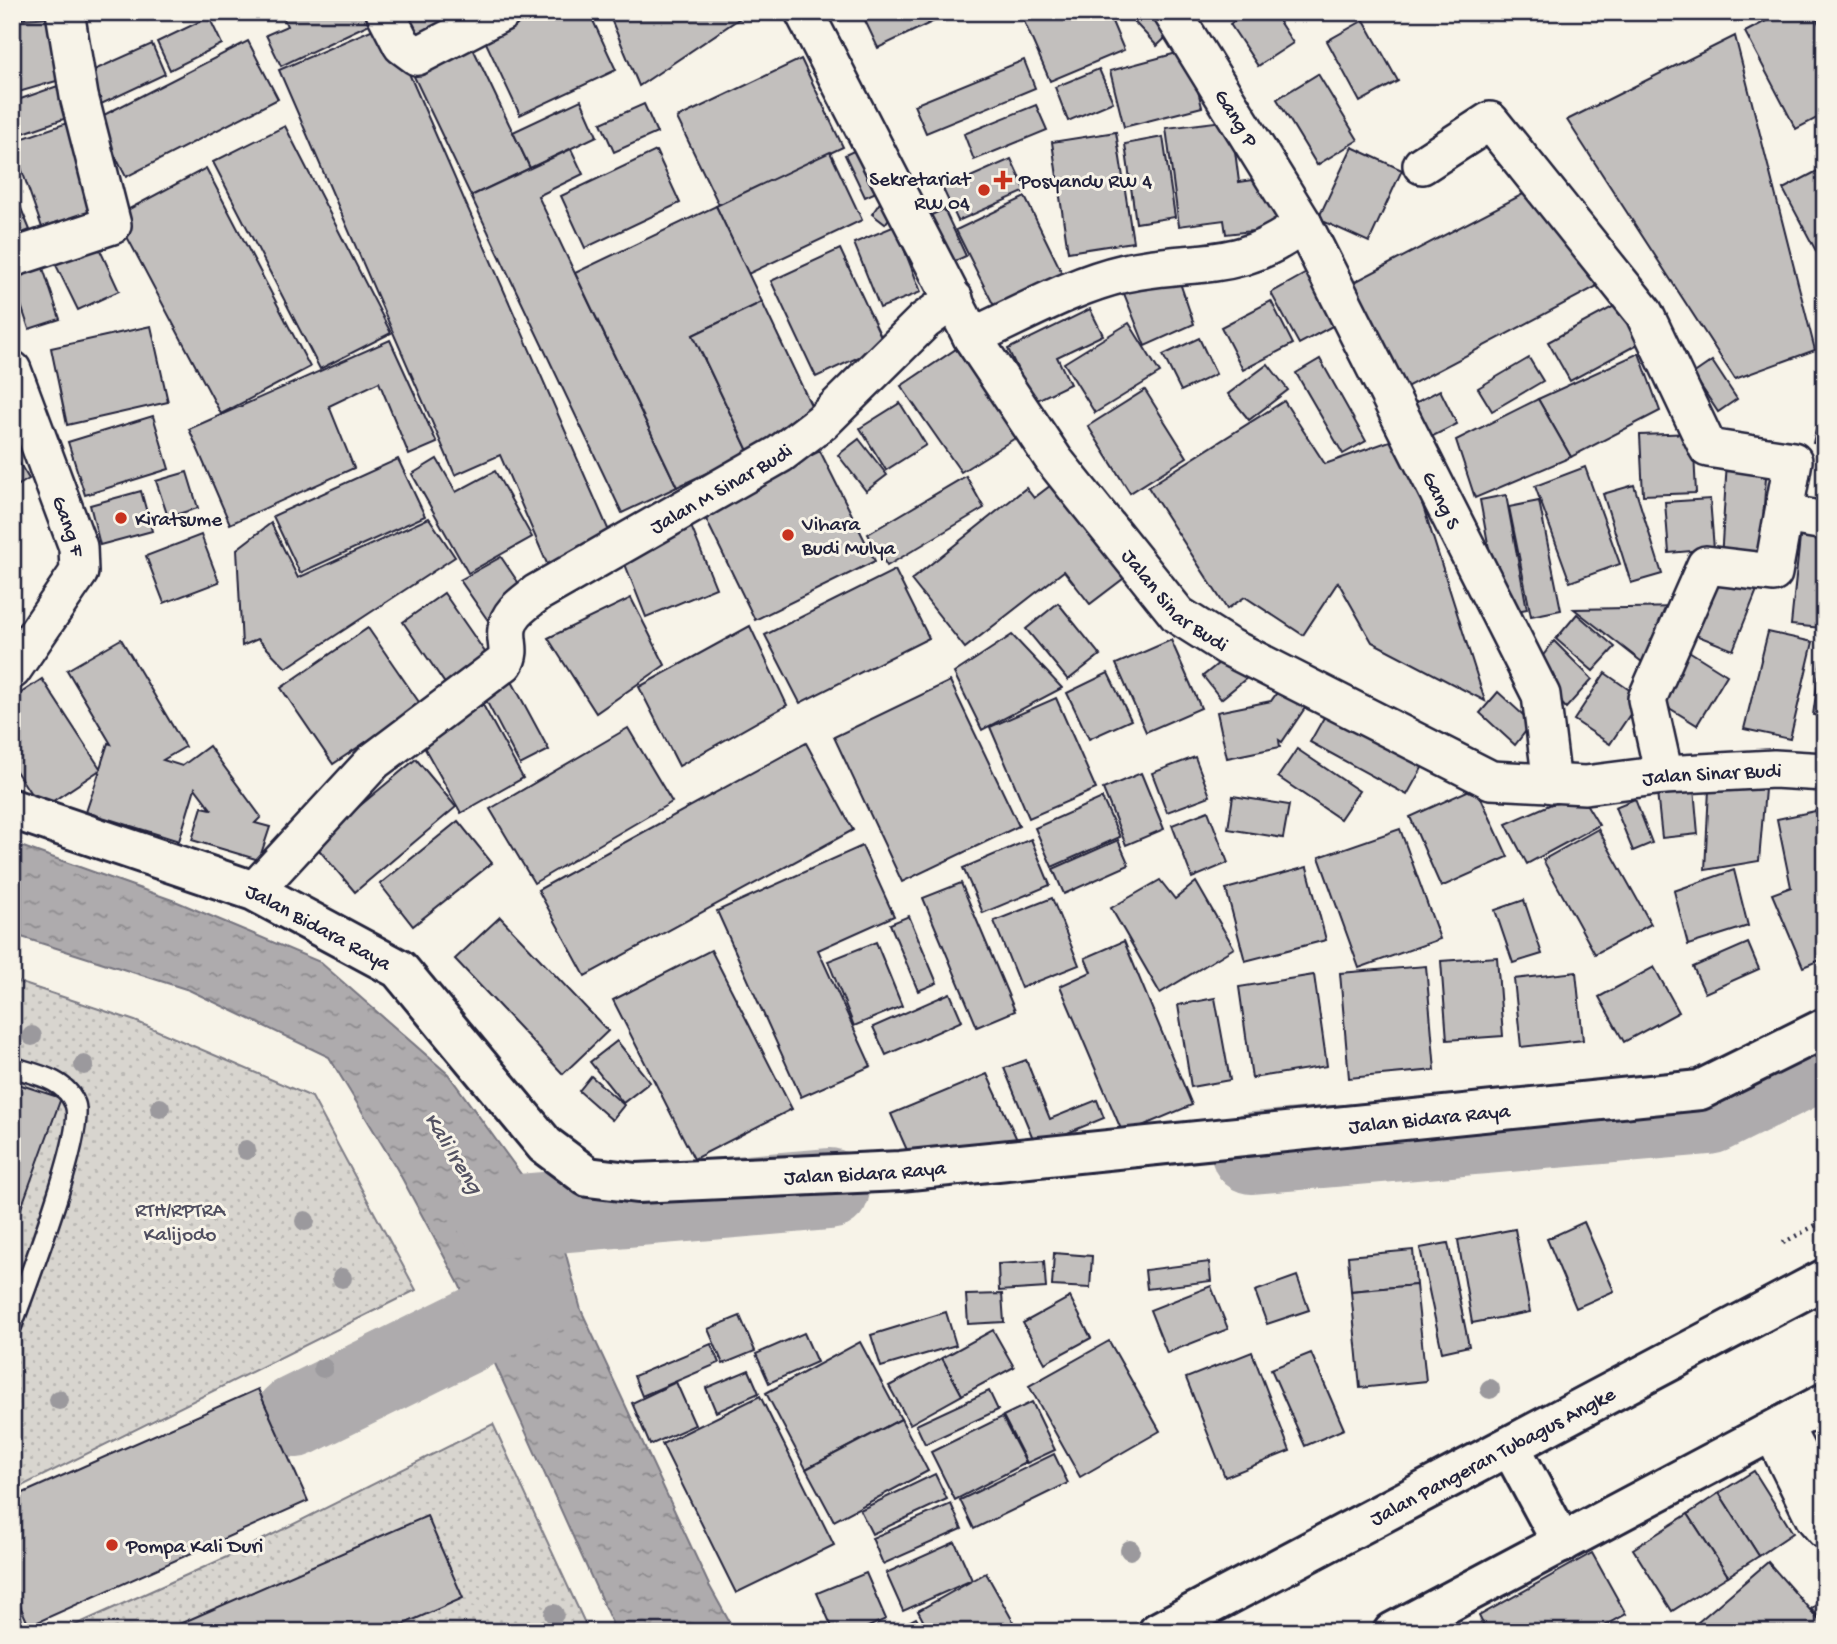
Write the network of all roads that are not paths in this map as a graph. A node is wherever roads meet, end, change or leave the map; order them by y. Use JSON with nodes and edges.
{"nodes":[{"id":1,"x":65,"y":12,"type":"edge"},
{"id":2,"x":385,"y":12,"type":"edge"},
{"id":3,"x":502,"y":12,"type":"edge"},
{"id":4,"x":804,"y":12,"type":"edge"},
{"id":5,"x":1172,"y":12,"type":"edge"},
{"id":6,"x":1422,"y":165,"type":"dead end"},
{"id":7,"x":1303,"y":224,"type":"junction"},
{"id":8,"x":12,"y":258,"type":"edge"},
{"id":9,"x":954,"y":299,"type":"junction"},
{"id":10,"x":972,"y":337,"type":"junction"},
{"id":11,"x":12,"y":370,"type":"edge"},
{"id":12,"x":1784,"y":514,"type":"junction"},
{"id":13,"x":1825,"y":521,"type":"edge"},
{"id":14,"x":12,"y":670,"type":"edge"},
{"id":15,"x":1825,"y":772,"type":"edge"},
{"id":16,"x":1664,"y":775,"type":"junction"},
{"id":17,"x":1552,"y":784,"type":"junction"},
{"id":18,"x":12,"y":808,"type":"edge"},
{"id":19,"x":254,"y":891,"type":"junction"},
{"id":20,"x":1825,"y":1028,"type":"edge"},
{"id":21,"x":12,"y":1067,"type":"edge"},
{"id":22,"x":1824,"y":1277,"type":"edge"},
{"id":23,"x":12,"y":1325,"type":"edge"},
{"id":24,"x":1825,"y":1403,"type":"edge"},
{"id":25,"x":1781,"y":1426,"type":"junction"},
{"id":26,"x":1511,"y":1448,"type":"junction"},
{"id":27,"x":1825,"y":1487,"type":"edge"},
{"id":28,"x":1825,"y":1530,"type":"edge"},
{"id":29,"x":1562,"y":1543,"type":"junction"},
{"id":30,"x":1433,"y":1623,"type":"edge"},
{"id":31,"x":1158,"y":1632,"type":"edge"},
{"id":32,"x":1393,"y":1632,"type":"edge"}],
"edges":[{"from":1,"to":8,"type":"street"},
{"from":2,"to":3,"type":"street"},
{"from":4,"to":9,"type":"street","name":"Jalan Sinar Budi"},
{"from":5,"to":7,"type":"street","name":"Gang P"},
{"from":6,"to":12,"type":"street"},
{"from":7,"to":10,"type":"street"},
{"from":7,"to":17,"type":"street","name":"Gang S"},
{"from":9,"to":10,"type":"street","name":"Jalan Sinar Budi"},
{"from":9,"to":19,"type":"street","name":"Jalan M Sinar Budi"},
{"from":10,"to":17,"type":"street","name":"Jalan Sinar Budi"},
{"from":11,"to":14,"type":"street","name":"Gang F"},
{"from":12,"to":13,"type":"street"},
{"from":12,"to":16,"type":"street"},
{"from":15,"to":16,"type":"street","name":"Jalan Sinar Budi"},
{"from":16,"to":17,"type":"street","name":"Jalan Sinar Budi"},
{"from":18,"to":19,"type":"street","name":"Jalan Bidara Raya"},
{"from":19,"to":20,"type":"street","name":"Jalan Bidara Raya"},
{"from":21,"to":23,"type":"lane"},
{"from":22,"to":26,"type":"street","name":"Jalan Pangeran Tubagus Angke"},
{"from":24,"to":25,"type":"street"},
{"from":25,"to":27,"type":"lane"},
{"from":25,"to":28,"type":"street"},
{"from":25,"to":29,"type":"street"},
{"from":26,"to":29,"type":"street"},
{"from":26,"to":31,"type":"street","name":"Jalan Pangeran Tubagus Angke"},
{"from":29,"to":30,"type":"street"},
{"from":30,"to":32,"type":"street"}]}
